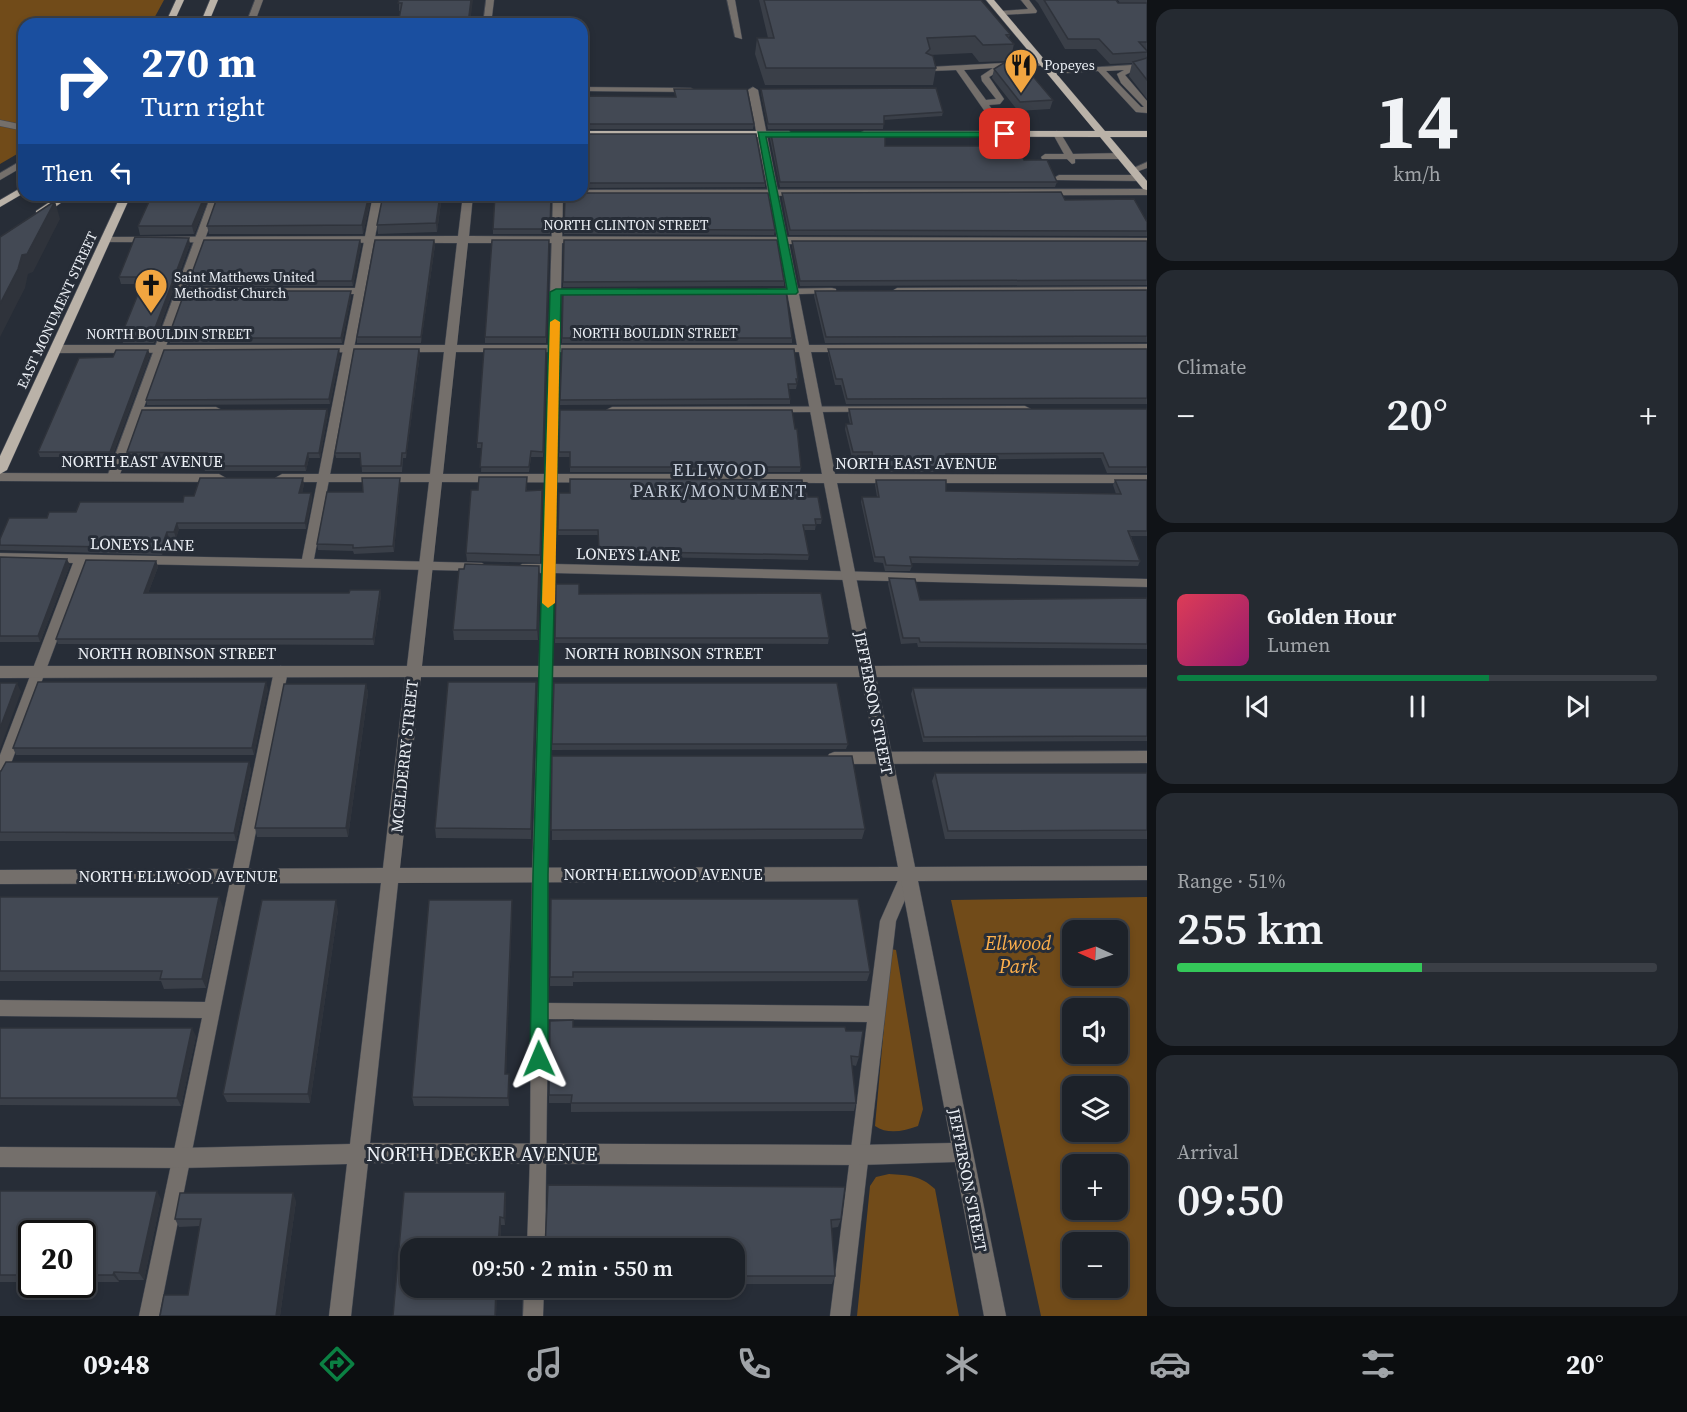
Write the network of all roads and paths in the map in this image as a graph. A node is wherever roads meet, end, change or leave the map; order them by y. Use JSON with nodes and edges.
{"nodes":[{"id":1,"x":180,"y":0,"type":"edge"},
{"id":2,"x":214,"y":0,"type":"edge"},
{"id":3,"x":259,"y":0,"type":"edge"},
{"id":4,"x":490,"y":0,"type":"edge"},
{"id":5,"x":731,"y":0,"type":"edge"},
{"id":6,"x":990,"y":0,"type":"edge"},
{"id":7,"x":1025,"y":0,"type":"edge"},
{"id":8,"x":1002,"y":13,"type":"junction"},
{"id":9,"x":172,"y":18,"type":"edge"},
{"id":10,"x":206,"y":18,"type":"edge"},
{"id":11,"x":252,"y":18,"type":"edge"},
{"id":12,"x":488,"y":18,"type":"edge"},
{"id":13,"x":739,"y":36,"type":"dead end"},
{"id":14,"x":1044,"y":63,"type":"junction"},
{"id":15,"x":1004,"y":65,"type":"junction"},
{"id":16,"x":1147,"y":67,"type":"edge"},
{"id":17,"x":959,"y":68,"type":"junction"},
{"id":18,"x":929,"y":69,"type":"edge"},
{"id":19,"x":1100,"y":69,"type":"junction"},
{"id":20,"x":1051,"y":72,"type":"junction"},
{"id":21,"x":588,"y":89,"type":"edge"},
{"id":22,"x":698,"y":90,"type":"edge"},
{"id":23,"x":748,"y":90,"type":"joint"},
{"id":24,"x":764,"y":90,"type":"edge"},
{"id":25,"x":983,"y":103,"type":"junction"},
{"id":26,"x":1147,"y":108,"type":"edge"},
{"id":27,"x":0,"y":123,"type":"edge"},
{"id":28,"x":18,"y":127,"type":"edge"},
{"id":29,"x":588,"y":134,"type":"edge"},
{"id":30,"x":761,"y":134,"type":"junction"},
{"id":31,"x":800,"y":134,"type":"edge"},
{"id":32,"x":857,"y":134,"type":"edge"},
{"id":33,"x":1005,"y":134,"type":"junction"},
{"id":34,"x":1057,"y":134,"type":"junction"},
{"id":35,"x":1103,"y":134,"type":"junction"},
{"id":36,"x":1147,"y":134,"type":"edge"},
{"id":37,"x":1069,"y":156,"type":"junction"},
{"id":38,"x":1122,"y":156,"type":"junction"},
{"id":39,"x":1045,"y":157,"type":"edge"},
{"id":40,"x":1147,"y":165,"type":"edge"},
{"id":41,"x":18,"y":166,"type":"edge"},
{"id":42,"x":1136,"y":174,"type":"junction"},
{"id":43,"x":0,"y":177,"type":"edge"},
{"id":44,"x":1059,"y":177,"type":"dead end"},
{"id":45,"x":1081,"y":177,"type":"junction"},
{"id":46,"x":1147,"y":187,"type":"edge"},
{"id":47,"x":773,"y":192,"type":"junction"},
{"id":48,"x":1147,"y":192,"type":"edge"},
{"id":49,"x":18,"y":193,"type":"edge"},
{"id":50,"x":588,"y":193,"type":"edge"},
{"id":51,"x":58,"y":201,"type":"edge"},
{"id":52,"x":123,"y":201,"type":"edge"},
{"id":53,"x":214,"y":201,"type":"edge"},
{"id":54,"x":377,"y":201,"type":"edge"},
{"id":55,"x":467,"y":201,"type":"edge"},
{"id":56,"x":558,"y":201,"type":"edge"},
{"id":57,"x":0,"y":204,"type":"edge"},
{"id":58,"x":29,"y":221,"type":"edge"},
{"id":59,"x":106,"y":239,"type":"junction"},
{"id":60,"x":200,"y":239,"type":"junction"},
{"id":61,"x":370,"y":240,"type":"junction"},
{"id":62,"x":463,"y":240,"type":"junction"},
{"id":63,"x":557,"y":240,"type":"junction"},
{"id":64,"x":782,"y":240,"type":"junction"},
{"id":65,"x":1147,"y":241,"type":"edge"},
{"id":66,"x":1147,"y":290,"type":"edge"},
{"id":67,"x":181,"y":291,"type":"junction"},
{"id":68,"x":360,"y":291,"type":"junction"},
{"id":69,"x":840,"y":291,"type":"edge"},
{"id":70,"x":888,"y":291,"type":"edge"},
{"id":71,"x":556,"y":292,"type":"junction"},
{"id":72,"x":650,"y":292,"type":"edge"},
{"id":73,"x":757,"y":292,"type":"edge"},
{"id":74,"x":793,"y":292,"type":"junction"},
{"id":75,"x":451,"y":348,"type":"junction"},
{"id":76,"x":554,"y":348,"type":"junction"},
{"id":77,"x":804,"y":348,"type":"junction"},
{"id":78,"x":1147,"y":348,"type":"edge"},
{"id":79,"x":56,"y":349,"type":"junction"},
{"id":80,"x":160,"y":349,"type":"junction"},
{"id":81,"x":348,"y":349,"type":"junction"},
{"id":82,"x":816,"y":409,"type":"junction"},
{"id":83,"x":1041,"y":409,"type":"edge"},
{"id":84,"x":137,"y":410,"type":"junction"},
{"id":85,"x":231,"y":410,"type":"edge"},
{"id":86,"x":601,"y":410,"type":"edge"},
{"id":87,"x":0,"y":470,"type":"edge"},
{"id":88,"x":0,"y":477,"type":"edge"},
{"id":89,"x":112,"y":477,"type":"junction"},
{"id":90,"x":230,"y":478,"type":"edge"},
{"id":91,"x":265,"y":478,"type":"edge"},
{"id":92,"x":323,"y":478,"type":"junction"},
{"id":93,"x":436,"y":479,"type":"junction"},
{"id":94,"x":551,"y":479,"type":"junction"},
{"id":95,"x":830,"y":479,"type":"junction"},
{"id":96,"x":1147,"y":479,"type":"edge"},
{"id":97,"x":0,"y":557,"type":"edge"},
{"id":98,"x":81,"y":559,"type":"junction"},
{"id":99,"x":307,"y":564,"type":"junction"},
{"id":100,"x":426,"y":566,"type":"junction"},
{"id":101,"x":549,"y":569,"type":"junction"},
{"id":102,"x":849,"y":575,"type":"junction"},
{"id":103,"x":1147,"y":583,"type":"edge"},
{"id":104,"x":414,"y":670,"type":"junction"},
{"id":105,"x":281,"y":671,"type":"junction"},
{"id":106,"x":547,"y":671,"type":"junction"},
{"id":107,"x":0,"y":672,"type":"edge"},
{"id":108,"x":39,"y":672,"type":"junction"},
{"id":109,"x":868,"y":672,"type":"junction"},
{"id":110,"x":1147,"y":672,"type":"edge"},
{"id":111,"x":1147,"y":757,"type":"edge"},
{"id":112,"x":815,"y":758,"type":"edge"},
{"id":113,"x":885,"y":759,"type":"junction"},
{"id":114,"x":7,"y":767,"type":"edge"},
{"id":115,"x":1147,"y":873,"type":"edge"},
{"id":116,"x":908,"y":874,"type":"junction"},
{"id":117,"x":390,"y":875,"type":"junction"},
{"id":118,"x":540,"y":875,"type":"junction"},
{"id":119,"x":238,"y":876,"type":"junction"},
{"id":120,"x":0,"y":877,"type":"edge"},
{"id":121,"x":0,"y":1008,"type":"edge"},
{"id":122,"x":211,"y":1010,"type":"junction"},
{"id":123,"x":538,"y":1011,"type":"junction"},
{"id":124,"x":876,"y":1014,"type":"junction"},
{"id":125,"x":963,"y":1152,"type":"junction"},
{"id":126,"x":359,"y":1154,"type":"junction"},
{"id":127,"x":540,"y":1154,"type":"junction"},
{"id":128,"x":858,"y":1155,"type":"junction"},
{"id":129,"x":0,"y":1157,"type":"edge"},
{"id":130,"x":181,"y":1158,"type":"junction"},
{"id":131,"x":536,"y":1238,"type":"edge"},
{"id":132,"x":534,"y":1298,"type":"edge"},
{"id":133,"x":149,"y":1316,"type":"edge"},
{"id":134,"x":340,"y":1316,"type":"edge"},
{"id":135,"x":533,"y":1316,"type":"edge"},
{"id":136,"x":840,"y":1316,"type":"edge"},
{"id":137,"x":995,"y":1316,"type":"edge"}],
"edges":[{"from":1,"to":9,"type":"main road"},
{"from":2,"to":10,"type":"main road"},
{"from":3,"to":11,"type":"lane"},
{"from":4,"to":12,"type":"lane"},
{"from":5,"to":13,"type":"lane"},
{"from":6,"to":8,"type":"main road"},
{"from":7,"to":8,"type":"lane"},
{"from":8,"to":14,"type":"main road"},
{"from":14,"to":15,"type":"lane"},
{"from":14,"to":20,"type":"main road"},
{"from":15,"to":17,"type":"lane"},
{"from":15,"to":25,"type":"lane"},
{"from":16,"to":19,"type":"lane"},
{"from":16,"to":26,"type":"lane"},
{"from":17,"to":18,"type":"lane"},
{"from":17,"to":25,"type":"lane"},
{"from":19,"to":20,"type":"lane"},
{"from":19,"to":26,"type":"lane"},
{"from":20,"to":35,"type":"main road"},
{"from":21,"to":22,"type":"lane"},
{"from":23,"to":24,"type":"lane"},
{"from":23,"to":30,"type":"street","name":"JEFFERSON STREET"},
{"from":25,"to":33,"type":"lane"},
{"from":27,"to":28,"type":"lane"},
{"from":29,"to":30,"type":"main road"},
{"from":30,"to":31,"type":"main road"},
{"from":30,"to":47,"type":"street","name":"JEFFERSON STREET"},
{"from":32,"to":33,"type":"main road"},
{"from":33,"to":34,"type":"main road"},
{"from":34,"to":35,"type":"main road"},
{"from":34,"to":37,"type":"lane"},
{"from":35,"to":36,"type":"main road"},
{"from":35,"to":38,"type":"main road"},
{"from":37,"to":38,"type":"lane"},
{"from":37,"to":39,"type":"lane"},
{"from":37,"to":45,"type":"lane"},
{"from":38,"to":42,"type":"main road"},
{"from":40,"to":42,"type":"lane"},
{"from":41,"to":43,"type":"lane"},
{"from":42,"to":45,"type":"lane"},
{"from":42,"to":46,"type":"main road"},
{"from":44,"to":45,"type":"lane"},
{"from":47,"to":48,"type":"lane"},
{"from":47,"to":50,"type":"lane"},
{"from":47,"to":64,"type":"street","name":"JEFFERSON STREET"},
{"from":49,"to":57,"type":"main road"},
{"from":51,"to":58,"type":"main road"},
{"from":52,"to":59,"type":"main road","name":"EAST MONUMENT STREET"},
{"from":53,"to":60,"type":"lane"},
{"from":54,"to":61,"type":"lane"},
{"from":55,"to":62,"type":"street","name":"MCELDERRY STREET"},
{"from":56,"to":63,"type":"lane"},
{"from":59,"to":60,"type":"street","name":"NORTH CLINTON STREET"},
{"from":59,"to":79,"type":"main road","name":"EAST MONUMENT STREET"},
{"from":60,"to":61,"type":"street","name":"NORTH CLINTON STREET"},
{"from":60,"to":67,"type":"lane"},
{"from":61,"to":62,"type":"street","name":"NORTH CLINTON STREET"},
{"from":61,"to":68,"type":"lane"},
{"from":62,"to":63,"type":"street","name":"NORTH CLINTON STREET"},
{"from":62,"to":75,"type":"street","name":"MCELDERRY STREET"},
{"from":63,"to":64,"type":"street","name":"NORTH CLINTON STREET"},
{"from":63,"to":71,"type":"lane"},
{"from":64,"to":65,"type":"street","name":"NORTH CLINTON STREET"},
{"from":64,"to":74,"type":"street","name":"JEFFERSON STREET"},
{"from":66,"to":70,"type":"lane"},
{"from":67,"to":68,"type":"lane"},
{"from":67,"to":80,"type":"lane"},
{"from":68,"to":81,"type":"lane"},
{"from":69,"to":74,"type":"lane"},
{"from":71,"to":72,"type":"lane"},
{"from":71,"to":76,"type":"lane"},
{"from":73,"to":74,"type":"lane"},
{"from":74,"to":77,"type":"street","name":"JEFFERSON STREET"},
{"from":75,"to":76,"type":"street","name":"NORTH BOULDIN STREET"},
{"from":75,"to":81,"type":"street","name":"NORTH BOULDIN STREET"},
{"from":75,"to":93,"type":"street","name":"MCELDERRY STREET"},
{"from":76,"to":77,"type":"street","name":"NORTH BOULDIN STREET"},
{"from":76,"to":94,"type":"lane"},
{"from":77,"to":78,"type":"street","name":"NORTH BOULDIN STREET"},
{"from":77,"to":82,"type":"street","name":"JEFFERSON STREET"},
{"from":79,"to":80,"type":"street","name":"NORTH BOULDIN STREET"},
{"from":79,"to":87,"type":"main road","name":"EAST MONUMENT STREET"},
{"from":80,"to":81,"type":"street","name":"NORTH BOULDIN STREET"},
{"from":80,"to":84,"type":"lane"},
{"from":81,"to":92,"type":"lane"},
{"from":82,"to":83,"type":"lane"},
{"from":82,"to":86,"type":"lane"},
{"from":82,"to":95,"type":"street","name":"JEFFERSON STREET"},
{"from":84,"to":85,"type":"lane"},
{"from":84,"to":89,"type":"lane"},
{"from":88,"to":89,"type":"street","name":"NORTH EAST AVENUE"},
{"from":89,"to":90,"type":"street","name":"NORTH EAST AVENUE"},
{"from":91,"to":92,"type":"street","name":"NORTH EAST AVENUE"},
{"from":92,"to":93,"type":"street","name":"NORTH EAST AVENUE"},
{"from":92,"to":99,"type":"lane"},
{"from":93,"to":94,"type":"street","name":"NORTH EAST AVENUE"},
{"from":93,"to":100,"type":"street","name":"MCELDERRY STREET"},
{"from":94,"to":95,"type":"street","name":"NORTH EAST AVENUE"},
{"from":94,"to":101,"type":"lane"},
{"from":95,"to":96,"type":"street","name":"NORTH EAST AVENUE"},
{"from":95,"to":102,"type":"street","name":"JEFFERSON STREET"},
{"from":97,"to":98,"type":"lane","name":"LONEYS LANE"},
{"from":98,"to":99,"type":"lane","name":"LONEYS LANE"},
{"from":98,"to":108,"type":"lane"},
{"from":99,"to":100,"type":"lane","name":"LONEYS LANE"},
{"from":100,"to":101,"type":"lane","name":"LONEYS LANE"},
{"from":100,"to":104,"type":"street","name":"MCELDERRY STREET"},
{"from":101,"to":102,"type":"lane","name":"LONEYS LANE"},
{"from":101,"to":106,"type":"lane"},
{"from":102,"to":103,"type":"lane","name":"LONEYS LANE"},
{"from":102,"to":109,"type":"street","name":"JEFFERSON STREET"},
{"from":104,"to":105,"type":"street","name":"NORTH ROBINSON STREET"},
{"from":104,"to":106,"type":"street","name":"NORTH ROBINSON STREET"},
{"from":104,"to":117,"type":"street","name":"MCELDERRY STREET"},
{"from":105,"to":108,"type":"street","name":"NORTH ROBINSON STREET"},
{"from":105,"to":119,"type":"lane"},
{"from":106,"to":109,"type":"street","name":"NORTH ROBINSON STREET"},
{"from":106,"to":118,"type":"lane"},
{"from":107,"to":108,"type":"street","name":"NORTH ROBINSON STREET"},
{"from":108,"to":114,"type":"lane"},
{"from":109,"to":110,"type":"street","name":"NORTH ROBINSON STREET"},
{"from":109,"to":113,"type":"street","name":"JEFFERSON STREET"},
{"from":111,"to":113,"type":"lane"},
{"from":112,"to":113,"type":"lane"},
{"from":113,"to":116,"type":"street","name":"JEFFERSON STREET"},
{"from":115,"to":116,"type":"street","name":"NORTH ELLWOOD AVENUE"},
{"from":116,"to":118,"type":"street","name":"NORTH ELLWOOD AVENUE"},
{"from":116,"to":124,"type":"lane"},
{"from":116,"to":125,"type":"street","name":"JEFFERSON STREET"},
{"from":117,"to":118,"type":"street","name":"NORTH ELLWOOD AVENUE"},
{"from":117,"to":119,"type":"street","name":"NORTH ELLWOOD AVENUE"},
{"from":117,"to":126,"type":"street","name":"MCELDERRY STREET"},
{"from":118,"to":123,"type":"lane"},
{"from":119,"to":120,"type":"street","name":"NORTH ELLWOOD AVENUE"},
{"from":119,"to":122,"type":"lane"},
{"from":121,"to":122,"type":"lane"},
{"from":122,"to":130,"type":"lane"},
{"from":123,"to":124,"type":"lane"},
{"from":123,"to":127,"type":"lane"},
{"from":124,"to":128,"type":"lane"},
{"from":125,"to":128,"type":"street","name":"NORTH DECKER AVENUE"},
{"from":125,"to":137,"type":"street","name":"JEFFERSON STREET"},
{"from":126,"to":127,"type":"street","name":"NORTH DECKER AVENUE"},
{"from":126,"to":130,"type":"street","name":"NORTH DECKER AVENUE"},
{"from":126,"to":134,"type":"street","name":"MCELDERRY STREET"},
{"from":127,"to":128,"type":"street","name":"NORTH DECKER AVENUE"},
{"from":127,"to":131,"type":"lane"},
{"from":128,"to":136,"type":"lane"},
{"from":129,"to":130,"type":"street","name":"NORTH DECKER AVENUE"},
{"from":130,"to":133,"type":"lane"},
{"from":132,"to":135,"type":"lane"}]}
